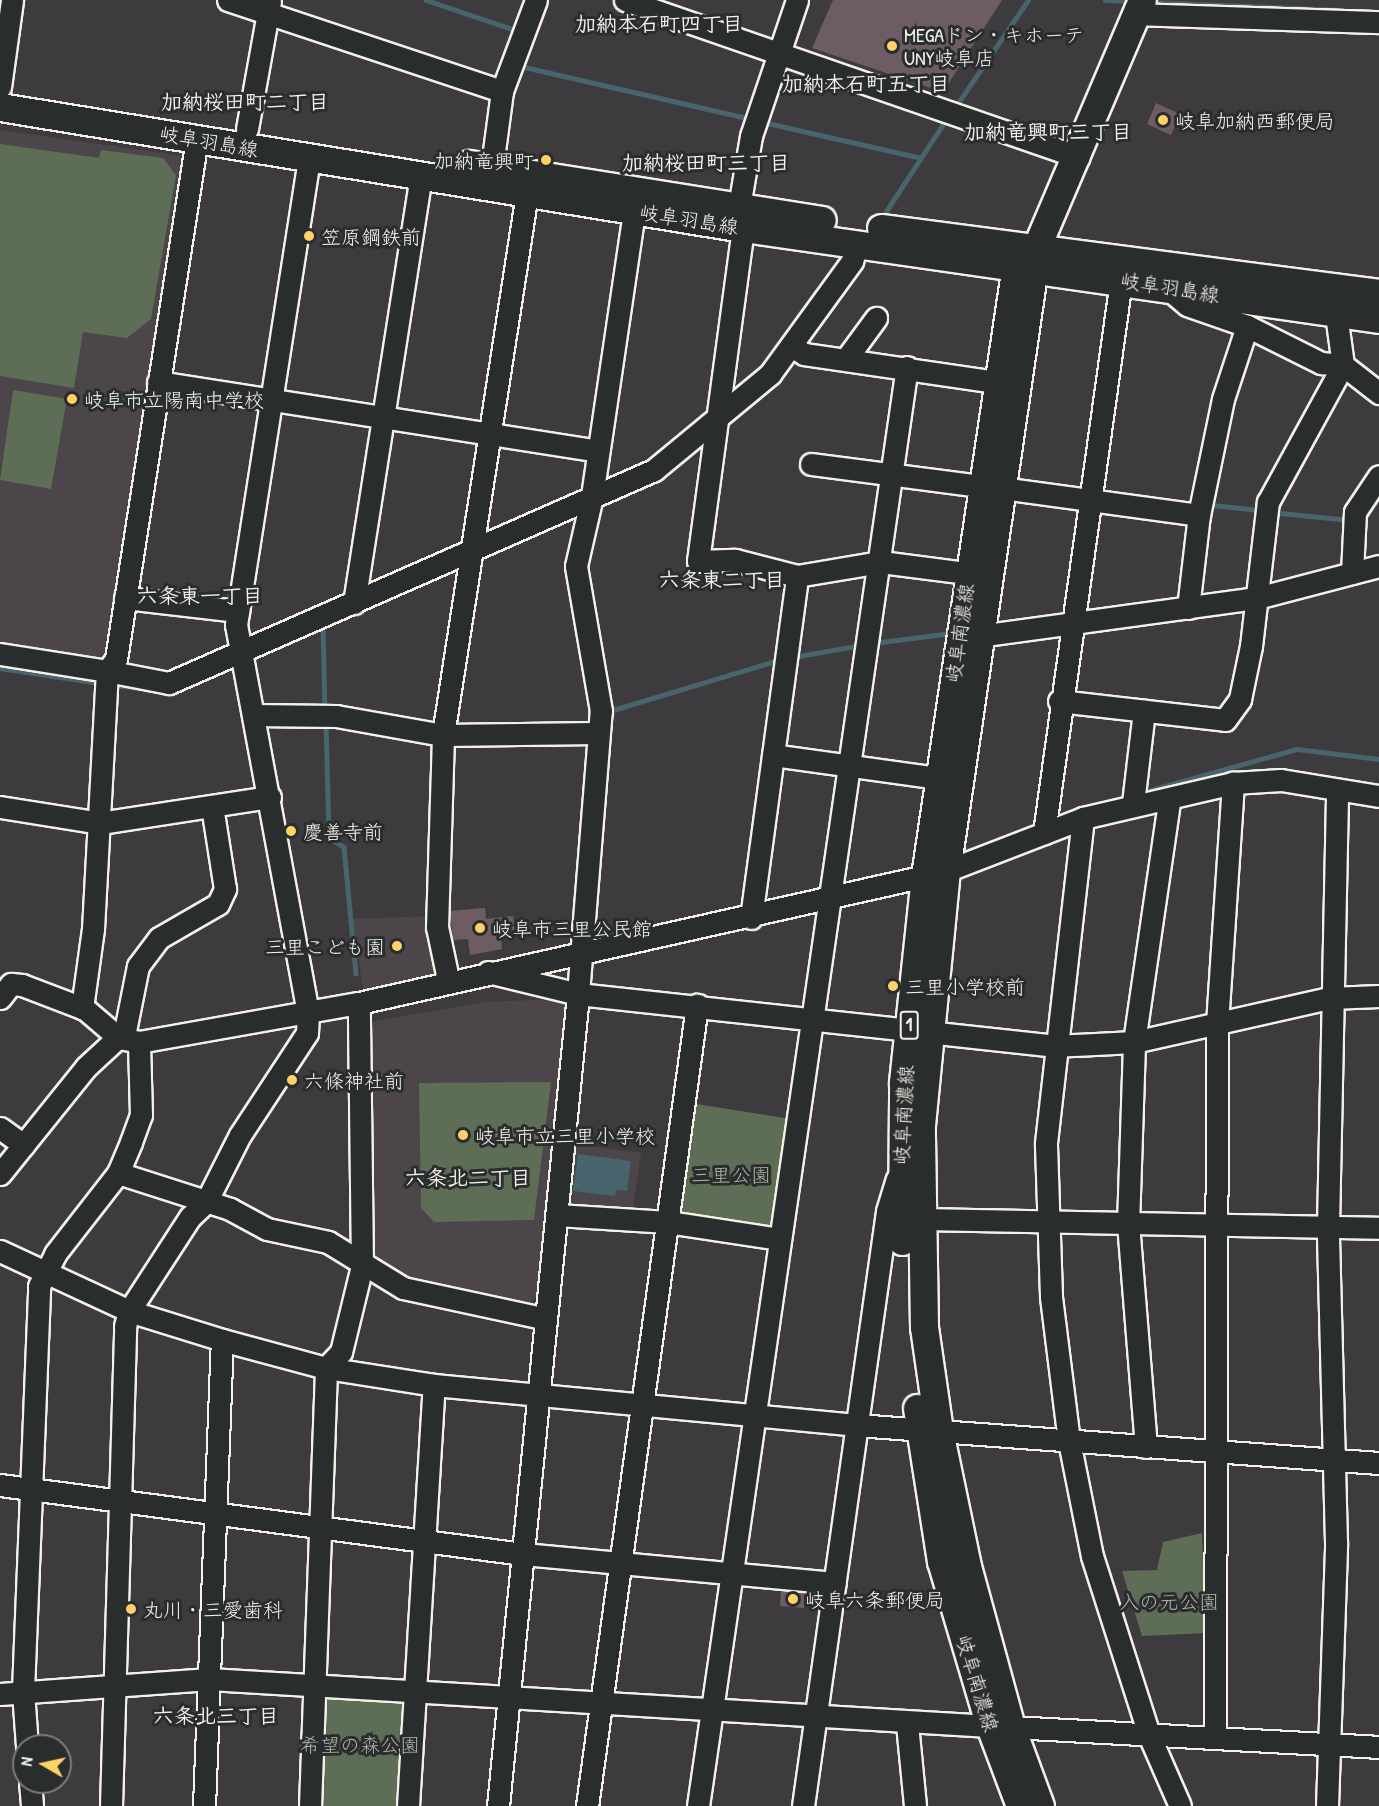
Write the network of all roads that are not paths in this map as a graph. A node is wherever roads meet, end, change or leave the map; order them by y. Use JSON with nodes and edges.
{"nodes":[{"id":1,"x":12,"y":0,"type":"edge"},
{"id":2,"x":228,"y":0,"type":"edge"},
{"id":3,"x":536,"y":0,"type":"edge"},
{"id":4,"x":625,"y":0,"type":"edge"},
{"id":5,"x":797,"y":0,"type":"edge"},
{"id":6,"x":268,"y":6,"type":"edge"},
{"id":7,"x":1139,"y":7,"type":"edge"},
{"id":8,"x":1320,"y":8,"type":"edge"},
{"id":9,"x":1379,"y":22,"type":"edge"},
{"id":10,"x":3,"y":35,"type":"edge"},
{"id":11,"x":779,"y":54,"type":"junction"},
{"id":12,"x":0,"y":88,"type":"edge"},
{"id":13,"x":502,"y":91,"type":"junction"},
{"id":14,"x":0,"y":107,"type":"edge"},
{"id":15,"x":247,"y":129,"type":"junction"},
{"id":16,"x":196,"y":138,"type":"junction"},
{"id":17,"x":1079,"y":157,"type":"junction"},
{"id":18,"x":309,"y":158,"type":"junction"},
{"id":19,"x":421,"y":175,"type":"junction"},
{"id":20,"x":490,"y":176,"type":"junction"},
{"id":21,"x":527,"y":193,"type":"junction"},
{"id":22,"x":634,"y":210,"type":"junction"},
{"id":23,"x":741,"y":218,"type":"junction"},
{"id":24,"x":858,"y":243,"type":"junction"},
{"id":25,"x":1030,"y":260,"type":"junction"},
{"id":26,"x":1121,"y":280,"type":"junction"},
{"id":27,"x":1164,"y":286,"type":"junction"},
{"id":28,"x":1379,"y":293,"type":"edge"},
{"id":29,"x":1336,"y":314,"type":"junction"},
{"id":30,"x":876,"y":318,"type":"dead end"},
{"id":31,"x":1379,"y":319,"type":"edge"},
{"id":32,"x":1247,"y":326,"type":"junction"},
{"id":33,"x":793,"y":347,"type":"junction"},
{"id":34,"x":846,"y":359,"type":"junction"},
{"id":35,"x":1343,"y":365,"type":"junction"},
{"id":36,"x":908,"y":367,"type":"junction"},
{"id":37,"x":158,"y":382,"type":"junction"},
{"id":38,"x":996,"y":382,"type":"junction"},
{"id":39,"x":1379,"y":393,"type":"edge"},
{"id":40,"x":272,"y":399,"type":"junction"},
{"id":41,"x":381,"y":417,"type":"junction"},
{"id":42,"x":715,"y":419,"type":"junction"},
{"id":43,"x":489,"y":434,"type":"junction"},
{"id":44,"x":598,"y":451,"type":"junction"},
{"id":45,"x":810,"y":464,"type":"dead end"},
{"id":46,"x":893,"y":474,"type":"junction"},
{"id":47,"x":1379,"y":476,"type":"edge"},
{"id":48,"x":991,"y":487,"type":"junction"},
{"id":49,"x":591,"y":496,"type":"junction"},
{"id":50,"x":1090,"y":500,"type":"junction"},
{"id":51,"x":1199,"y":515,"type":"junction"},
{"id":52,"x":473,"y":548,"type":"junction"},
{"id":53,"x":881,"y":562,"type":"junction"},
{"id":54,"x":1379,"y":566,"type":"edge"},
{"id":55,"x":967,"y":573,"type":"junction"},
{"id":56,"x":1352,"y":573,"type":"junction"},
{"id":57,"x":797,"y":576,"type":"junction"},
{"id":58,"x":125,"y":598,"type":"junction"},
{"id":59,"x":1257,"y":598,"type":"junction"},
{"id":60,"x":354,"y":603,"type":"junction"},
{"id":61,"x":1188,"y":608,"type":"junction"},
{"id":62,"x":238,"y":611,"type":"junction"},
{"id":63,"x":1072,"y":625,"type":"junction"},
{"id":64,"x":979,"y":636,"type":"junction"},
{"id":65,"x":242,"y":650,"type":"junction"},
{"id":66,"x":0,"y":654,"type":"edge"},
{"id":67,"x":107,"y":671,"type":"junction"},
{"id":68,"x":1059,"y":701,"type":"junction"},
{"id":69,"x":1144,"y":711,"type":"junction"},
{"id":70,"x":253,"y":715,"type":"junction"},
{"id":71,"x":597,"y":733,"type":"junction"},
{"id":72,"x":443,"y":735,"type":"junction"},
{"id":73,"x":773,"y":755,"type":"junction"},
{"id":74,"x":852,"y":766,"type":"junction"},
{"id":75,"x":939,"y":778,"type":"junction"},
{"id":76,"x":1233,"y":783,"type":"junction"},
{"id":77,"x":1337,"y":790,"type":"junction"},
{"id":78,"x":1379,"y":796,"type":"edge"},
{"id":79,"x":270,"y":797,"type":"junction"},
{"id":80,"x":1169,"y":801,"type":"junction"},
{"id":81,"x":1132,"y":803,"type":"junction"},
{"id":82,"x":212,"y":806,"type":"junction"},
{"id":83,"x":0,"y":807,"type":"edge"},
{"id":84,"x":1083,"y":818,"type":"junction"},
{"id":85,"x":100,"y":823,"type":"junction"},
{"id":86,"x":1044,"y":833,"type":"junction"},
{"id":87,"x":935,"y":874,"type":"junction"},
{"id":88,"x":833,"y":897,"type":"junction"},
{"id":89,"x":751,"y":918,"type":"junction"},
{"id":90,"x":580,"y":955,"type":"junction"},
{"id":91,"x":487,"y":972,"type":"junction"},
{"id":92,"x":448,"y":979,"type":"junction"},
{"id":93,"x":578,"y":994,"type":"junction"},
{"id":94,"x":1379,"y":996,"type":"edge"},
{"id":95,"x":0,"y":998,"type":"edge"},
{"id":96,"x":1330,"y":998,"type":"junction"},
{"id":97,"x":359,"y":1003,"type":"junction"},
{"id":98,"x":697,"y":1005,"type":"junction"},
{"id":99,"x":82,"y":1008,"type":"junction"},
{"id":100,"x":308,"y":1013,"type":"junction"},
{"id":101,"x":812,"y":1018,"type":"junction"},
{"id":102,"x":1217,"y":1024,"type":"junction"},
{"id":103,"x":918,"y":1032,"type":"junction"},
{"id":104,"x":129,"y":1040,"type":"junction"},
{"id":105,"x":1134,"y":1042,"type":"junction"},
{"id":106,"x":1054,"y":1046,"type":"junction"},
{"id":107,"x":0,"y":1128,"type":"edge"},
{"id":108,"x":23,"y":1145,"type":"junction"},
{"id":109,"x":900,"y":1170,"type":"junction"},
{"id":110,"x":118,"y":1173,"type":"junction"},
{"id":111,"x":0,"y":1174,"type":"edge"},
{"id":112,"x":206,"y":1202,"type":"junction"},
{"id":113,"x":557,"y":1215,"type":"junction"},
{"id":114,"x":920,"y":1219,"type":"junction"},
{"id":115,"x":1046,"y":1221,"type":"junction"},
{"id":116,"x":668,"y":1222,"type":"junction"},
{"id":117,"x":1216,"y":1224,"type":"junction"},
{"id":118,"x":1128,"y":1225,"type":"junction"},
{"id":119,"x":1328,"y":1226,"type":"junction"},
{"id":120,"x":1379,"y":1228,"type":"edge"},
{"id":121,"x":779,"y":1239,"type":"junction"},
{"id":122,"x":0,"y":1251,"type":"edge"},
{"id":123,"x":362,"y":1266,"type":"junction"},
{"id":124,"x":41,"y":1274,"type":"junction"},
{"id":125,"x":129,"y":1311,"type":"junction"},
{"id":126,"x":546,"y":1320,"type":"junction"},
{"id":127,"x":222,"y":1340,"type":"junction"},
{"id":128,"x":326,"y":1368,"type":"junction"},
{"id":129,"x":434,"y":1385,"type":"junction"},
{"id":130,"x":539,"y":1396,"type":"junction"},
{"id":131,"x":643,"y":1406,"type":"junction"},
{"id":132,"x":752,"y":1416,"type":"junction"},
{"id":133,"x":856,"y":1425,"type":"junction"},
{"id":134,"x":929,"y":1430,"type":"junction"},
{"id":135,"x":1069,"y":1441,"type":"junction"},
{"id":136,"x":1146,"y":1447,"type":"junction"},
{"id":137,"x":1215,"y":1452,"type":"junction"},
{"id":138,"x":1333,"y":1460,"type":"junction"},
{"id":139,"x":1379,"y":1463,"type":"edge"},
{"id":140,"x":0,"y":1485,"type":"edge"},
{"id":141,"x":31,"y":1487,"type":"junction"},
{"id":142,"x":120,"y":1499,"type":"junction"},
{"id":143,"x":215,"y":1512,"type":"junction"},
{"id":144,"x":319,"y":1525,"type":"junction"},
{"id":145,"x":424,"y":1540,"type":"junction"},
{"id":146,"x":523,"y":1554,"type":"junction"},
{"id":147,"x":622,"y":1563,"type":"junction"},
{"id":148,"x":730,"y":1574,"type":"junction"},
{"id":149,"x":835,"y":1583,"type":"junction"},
{"id":150,"x":209,"y":1679,"type":"junction"},
{"id":151,"x":313,"y":1685,"type":"junction"},
{"id":152,"x":114,"y":1686,"type":"junction"},
{"id":153,"x":23,"y":1691,"type":"junction"},
{"id":154,"x":415,"y":1692,"type":"junction"},
{"id":155,"x":0,"y":1694,"type":"edge"},
{"id":156,"x":509,"y":1697,"type":"junction"},
{"id":157,"x":602,"y":1703,"type":"junction"},
{"id":158,"x":711,"y":1709,"type":"junction"},
{"id":159,"x":815,"y":1717,"type":"junction"},
{"id":160,"x":907,"y":1724,"type":"junction"},
{"id":161,"x":1000,"y":1727,"type":"junction"},
{"id":162,"x":26,"y":1734,"type":"edge"},
{"id":163,"x":1149,"y":1735,"type":"junction"},
{"id":164,"x":1215,"y":1738,"type":"junction"},
{"id":165,"x":1329,"y":1743,"type":"junction"},
{"id":166,"x":1379,"y":1747,"type":"edge"},
{"id":167,"x":111,"y":1806,"type":"edge"},
{"id":168,"x":204,"y":1806,"type":"edge"},
{"id":169,"x":310,"y":1806,"type":"edge"},
{"id":170,"x":408,"y":1806,"type":"edge"},
{"id":171,"x":498,"y":1806,"type":"edge"},
{"id":172,"x":587,"y":1806,"type":"edge"},
{"id":173,"x":698,"y":1806,"type":"edge"},
{"id":174,"x":803,"y":1806,"type":"edge"},
{"id":175,"x":915,"y":1806,"type":"edge"},
{"id":176,"x":1020,"y":1806,"type":"edge"},
{"id":177,"x":1040,"y":1806,"type":"edge"},
{"id":178,"x":1180,"y":1806,"type":"edge"},
{"id":179,"x":1327,"y":1806,"type":"edge"}],
"edges":[{"from":1,"to":10,"type":"street"},
{"from":2,"to":6,"type":"street"},
{"from":3,"to":13,"type":"street"},
{"from":4,"to":11,"type":"street"},
{"from":5,"to":11,"type":"street"},
{"from":6,"to":13,"type":"street"},
{"from":6,"to":15,"type":"street"},
{"from":7,"to":8,"type":"street"},
{"from":7,"to":17,"type":"main road","name":"岐阜南濃線","number":"1"},
{"from":8,"to":9,"type":"street"},
{"from":10,"to":12,"type":"street"},
{"from":11,"to":17,"type":"street"},
{"from":11,"to":23,"type":"street"},
{"from":12,"to":15,"type":"main road","name":"岐阜羽島線"},
{"from":13,"to":20,"type":"street"},
{"from":14,"to":16,"type":"main road","name":"岐阜羽島線"},
{"from":15,"to":20,"type":"main road","name":"岐阜羽島線"},
{"from":16,"to":18,"type":"main road","name":"岐阜羽島線"},
{"from":16,"to":37,"type":"street"},
{"from":17,"to":25,"type":"main road","name":"岐阜南濃線","number":"1"},
{"from":18,"to":19,"type":"main road","name":"岐阜羽島線"},
{"from":18,"to":40,"type":"street"},
{"from":19,"to":20,"type":"main road","name":"岐阜羽島線"},
{"from":19,"to":41,"type":"street"},
{"from":20,"to":21,"type":"main road","name":"岐阜羽島線"},
{"from":20,"to":23,"type":"main road","name":"岐阜羽島線"},
{"from":21,"to":22,"type":"main road","name":"岐阜羽島線"},
{"from":21,"to":43,"type":"street"},
{"from":22,"to":23,"type":"main road","name":"岐阜羽島線"},
{"from":22,"to":44,"type":"street"},
{"from":23,"to":24,"type":"main road","name":"岐阜羽島線"},
{"from":23,"to":25,"type":"main road","name":"岐阜羽島線"},
{"from":23,"to":42,"type":"street"},
{"from":24,"to":25,"type":"main road","name":"岐阜羽島線"},
{"from":24,"to":33,"type":"street"},
{"from":25,"to":26,"type":"main road","name":"岐阜羽島線"},
{"from":25,"to":28,"type":"main road","name":"岐阜羽島線"},
{"from":25,"to":38,"type":"main road","name":"岐阜南濃線","number":"1"},
{"from":25,"to":48,"type":"main road","name":"岐阜南濃線","number":"1"},
{"from":26,"to":27,"type":"main road","name":"岐阜羽島線"},
{"from":26,"to":50,"type":"street"},
{"from":27,"to":29,"type":"main road","name":"岐阜羽島線"},
{"from":27,"to":32,"type":"street"},
{"from":29,"to":31,"type":"main road","name":"岐阜羽島線"},
{"from":29,"to":35,"type":"street"},
{"from":30,"to":34,"type":"street"},
{"from":32,"to":35,"type":"street"},
{"from":32,"to":51,"type":"street"},
{"from":33,"to":34,"type":"street"},
{"from":33,"to":42,"type":"street"},
{"from":34,"to":36,"type":"street"},
{"from":35,"to":39,"type":"street"},
{"from":35,"to":59,"type":"street"},
{"from":36,"to":38,"type":"street"},
{"from":36,"to":46,"type":"street"},
{"from":37,"to":40,"type":"street"},
{"from":37,"to":58,"type":"street"},
{"from":38,"to":48,"type":"main road","name":"岐阜南濃線","number":"1"},
{"from":40,"to":41,"type":"street"},
{"from":40,"to":62,"type":"street"},
{"from":41,"to":43,"type":"street"},
{"from":41,"to":60,"type":"street"},
{"from":42,"to":49,"type":"street"},
{"from":42,"to":57,"type":"street"},
{"from":43,"to":44,"type":"street"},
{"from":43,"to":52,"type":"street"},
{"from":44,"to":49,"type":"street"},
{"from":45,"to":46,"type":"street"},
{"from":46,"to":48,"type":"street"},
{"from":46,"to":53,"type":"street"},
{"from":47,"to":56,"type":"street"},
{"from":48,"to":50,"type":"street"},
{"from":48,"to":55,"type":"main road","name":"岐阜南濃線","number":"1"},
{"from":48,"to":64,"type":"main road","name":"岐阜南濃線","number":"1"},
{"from":49,"to":52,"type":"street"},
{"from":49,"to":71,"type":"street"},
{"from":50,"to":51,"type":"street"},
{"from":50,"to":63,"type":"street"},
{"from":51,"to":61,"type":"street"},
{"from":52,"to":60,"type":"street"},
{"from":52,"to":72,"type":"street"},
{"from":53,"to":55,"type":"street"},
{"from":53,"to":57,"type":"street"},
{"from":53,"to":74,"type":"street"},
{"from":54,"to":56,"type":"street"},
{"from":55,"to":75,"type":"main road","name":"岐阜南濃線","number":"1"},
{"from":56,"to":59,"type":"street"},
{"from":57,"to":73,"type":"street"},
{"from":58,"to":62,"type":"street"},
{"from":58,"to":67,"type":"street"},
{"from":59,"to":61,"type":"street"},
{"from":59,"to":69,"type":"street"},
{"from":60,"to":65,"type":"street"},
{"from":61,"to":63,"type":"street"},
{"from":62,"to":65,"type":"street"},
{"from":63,"to":64,"type":"street"},
{"from":63,"to":68,"type":"street"},
{"from":64,"to":87,"type":"main road","name":"岐阜南濃線","number":"1"},
{"from":65,"to":67,"type":"street"},
{"from":65,"to":70,"type":"street"},
{"from":66,"to":67,"type":"street"},
{"from":67,"to":85,"type":"street"},
{"from":68,"to":69,"type":"street"},
{"from":68,"to":86,"type":"street"},
{"from":69,"to":81,"type":"street"},
{"from":70,"to":72,"type":"street"},
{"from":70,"to":79,"type":"street"},
{"from":71,"to":72,"type":"street"},
{"from":71,"to":90,"type":"street"},
{"from":72,"to":92,"type":"street"},
{"from":73,"to":74,"type":"street"},
{"from":73,"to":89,"type":"street"},
{"from":74,"to":75,"type":"street"},
{"from":74,"to":88,"type":"street"},
{"from":75,"to":87,"type":"main road","name":"岐阜南濃線","number":"1"},
{"from":76,"to":77,"type":"street"},
{"from":76,"to":80,"type":"street"},
{"from":76,"to":102,"type":"street"},
{"from":77,"to":78,"type":"street"},
{"from":77,"to":96,"type":"street"},
{"from":79,"to":82,"type":"street"},
{"from":79,"to":100,"type":"street"},
{"from":80,"to":81,"type":"street"},
{"from":80,"to":105,"type":"street"},
{"from":81,"to":84,"type":"street"},
{"from":82,"to":85,"type":"street"},
{"from":82,"to":104,"type":"street"},
{"from":83,"to":85,"type":"street"},
{"from":84,"to":86,"type":"street"},
{"from":84,"to":106,"type":"street"},
{"from":85,"to":99,"type":"street"},
{"from":86,"to":87,"type":"street"},
{"from":87,"to":88,"type":"street"},
{"from":87,"to":103,"type":"main road","name":"岐阜南濃線","number":"1"},
{"from":88,"to":89,"type":"street"},
{"from":88,"to":101,"type":"street"},
{"from":89,"to":90,"type":"street"},
{"from":90,"to":91,"type":"street"},
{"from":90,"to":93,"type":"street"},
{"from":91,"to":92,"type":"street"},
{"from":91,"to":93,"type":"street"},
{"from":92,"to":97,"type":"street"},
{"from":93,"to":98,"type":"street"},
{"from":93,"to":113,"type":"street"},
{"from":94,"to":96,"type":"street"},
{"from":95,"to":99,"type":"street"},
{"from":96,"to":102,"type":"street"},
{"from":96,"to":119,"type":"street"},
{"from":97,"to":100,"type":"street"},
{"from":97,"to":123,"type":"street"},
{"from":98,"to":101,"type":"street"},
{"from":98,"to":116,"type":"street"},
{"from":99,"to":104,"type":"street"},
{"from":100,"to":104,"type":"street"},
{"from":100,"to":112,"type":"street"},
{"from":101,"to":103,"type":"street"},
{"from":101,"to":121,"type":"street"},
{"from":102,"to":105,"type":"street"},
{"from":102,"to":117,"type":"street"},
{"from":103,"to":106,"type":"street"},
{"from":103,"to":109,"type":"main road","name":"岐阜南濃線","number":"1"},
{"from":103,"to":114,"type":"main road","name":"岐阜南濃線","number":"1"},
{"from":104,"to":108,"type":"street"},
{"from":104,"to":110,"type":"street"},
{"from":105,"to":106,"type":"street"},
{"from":105,"to":118,"type":"street"},
{"from":106,"to":115,"type":"street"},
{"from":107,"to":108,"type":"street"},
{"from":108,"to":111,"type":"street"},
{"from":109,"to":133,"type":"street"},
{"from":109,"to":134,"type":"main road","name":"岐阜南濃線","number":"1"},
{"from":110,"to":112,"type":"street"},
{"from":110,"to":124,"type":"street"},
{"from":112,"to":123,"type":"street"},
{"from":112,"to":125,"type":"street"},
{"from":113,"to":116,"type":"street"},
{"from":113,"to":126,"type":"street"},
{"from":114,"to":115,"type":"street"},
{"from":114,"to":134,"type":"main road","name":"岐阜南濃線","number":"1"},
{"from":115,"to":118,"type":"street"},
{"from":115,"to":135,"type":"street"},
{"from":116,"to":121,"type":"street"},
{"from":116,"to":131,"type":"street"},
{"from":117,"to":118,"type":"street"},
{"from":117,"to":119,"type":"street"},
{"from":117,"to":137,"type":"street"},
{"from":118,"to":136,"type":"street"},
{"from":119,"to":120,"type":"street"},
{"from":119,"to":138,"type":"street"},
{"from":121,"to":132,"type":"street"},
{"from":122,"to":124,"type":"street"},
{"from":123,"to":126,"type":"street"},
{"from":123,"to":128,"type":"street"},
{"from":124,"to":125,"type":"street"},
{"from":124,"to":141,"type":"street"},
{"from":125,"to":127,"type":"street"},
{"from":125,"to":142,"type":"street"},
{"from":126,"to":130,"type":"street"},
{"from":127,"to":128,"type":"street"},
{"from":127,"to":143,"type":"street"},
{"from":128,"to":129,"type":"street"},
{"from":128,"to":144,"type":"street"},
{"from":129,"to":130,"type":"street"},
{"from":129,"to":145,"type":"street"},
{"from":130,"to":131,"type":"street"},
{"from":130,"to":146,"type":"street"},
{"from":131,"to":132,"type":"street"},
{"from":131,"to":147,"type":"street"},
{"from":132,"to":133,"type":"street"},
{"from":132,"to":148,"type":"street"},
{"from":133,"to":134,"type":"street"},
{"from":133,"to":149,"type":"street"},
{"from":134,"to":135,"type":"street"},
{"from":134,"to":161,"type":"main road","name":"岐阜南濃線","number":"1"},
{"from":135,"to":136,"type":"street"},
{"from":135,"to":163,"type":"street"},
{"from":136,"to":137,"type":"street"},
{"from":137,"to":138,"type":"street"},
{"from":137,"to":164,"type":"street"},
{"from":138,"to":139,"type":"street"},
{"from":138,"to":165,"type":"street"},
{"from":140,"to":141,"type":"street"},
{"from":141,"to":142,"type":"street"},
{"from":141,"to":153,"type":"street"},
{"from":142,"to":143,"type":"street"},
{"from":142,"to":152,"type":"street"},
{"from":143,"to":144,"type":"street"},
{"from":143,"to":150,"type":"street"},
{"from":144,"to":145,"type":"street"},
{"from":144,"to":151,"type":"street"},
{"from":145,"to":146,"type":"street"},
{"from":145,"to":154,"type":"street"},
{"from":146,"to":147,"type":"street"},
{"from":146,"to":156,"type":"street"},
{"from":147,"to":148,"type":"street"},
{"from":147,"to":157,"type":"street"},
{"from":148,"to":149,"type":"street"},
{"from":148,"to":158,"type":"street"},
{"from":149,"to":159,"type":"street"},
{"from":150,"to":151,"type":"street"},
{"from":150,"to":152,"type":"street"},
{"from":150,"to":168,"type":"street"},
{"from":151,"to":154,"type":"street"},
{"from":151,"to":169,"type":"street"},
{"from":152,"to":153,"type":"street"},
{"from":152,"to":167,"type":"street"},
{"from":153,"to":155,"type":"street"},
{"from":153,"to":162,"type":"street"},
{"from":154,"to":156,"type":"street"},
{"from":154,"to":170,"type":"street"},
{"from":156,"to":157,"type":"street"},
{"from":156,"to":171,"type":"street"},
{"from":157,"to":158,"type":"street"},
{"from":157,"to":172,"type":"street"},
{"from":158,"to":159,"type":"street"},
{"from":158,"to":173,"type":"street"},
{"from":159,"to":160,"type":"street"},
{"from":159,"to":174,"type":"street"},
{"from":160,"to":161,"type":"street"},
{"from":160,"to":175,"type":"street"},
{"from":161,"to":163,"type":"street"},
{"from":161,"to":176,"type":"main road","name":"岐阜南濃線","number":"1"},
{"from":161,"to":177,"type":"main road","name":"岐阜南濃線","number":"1"},
{"from":163,"to":164,"type":"street"},
{"from":163,"to":178,"type":"street"},
{"from":164,"to":165,"type":"street"},
{"from":165,"to":166,"type":"street"},
{"from":165,"to":179,"type":"street"}]}
